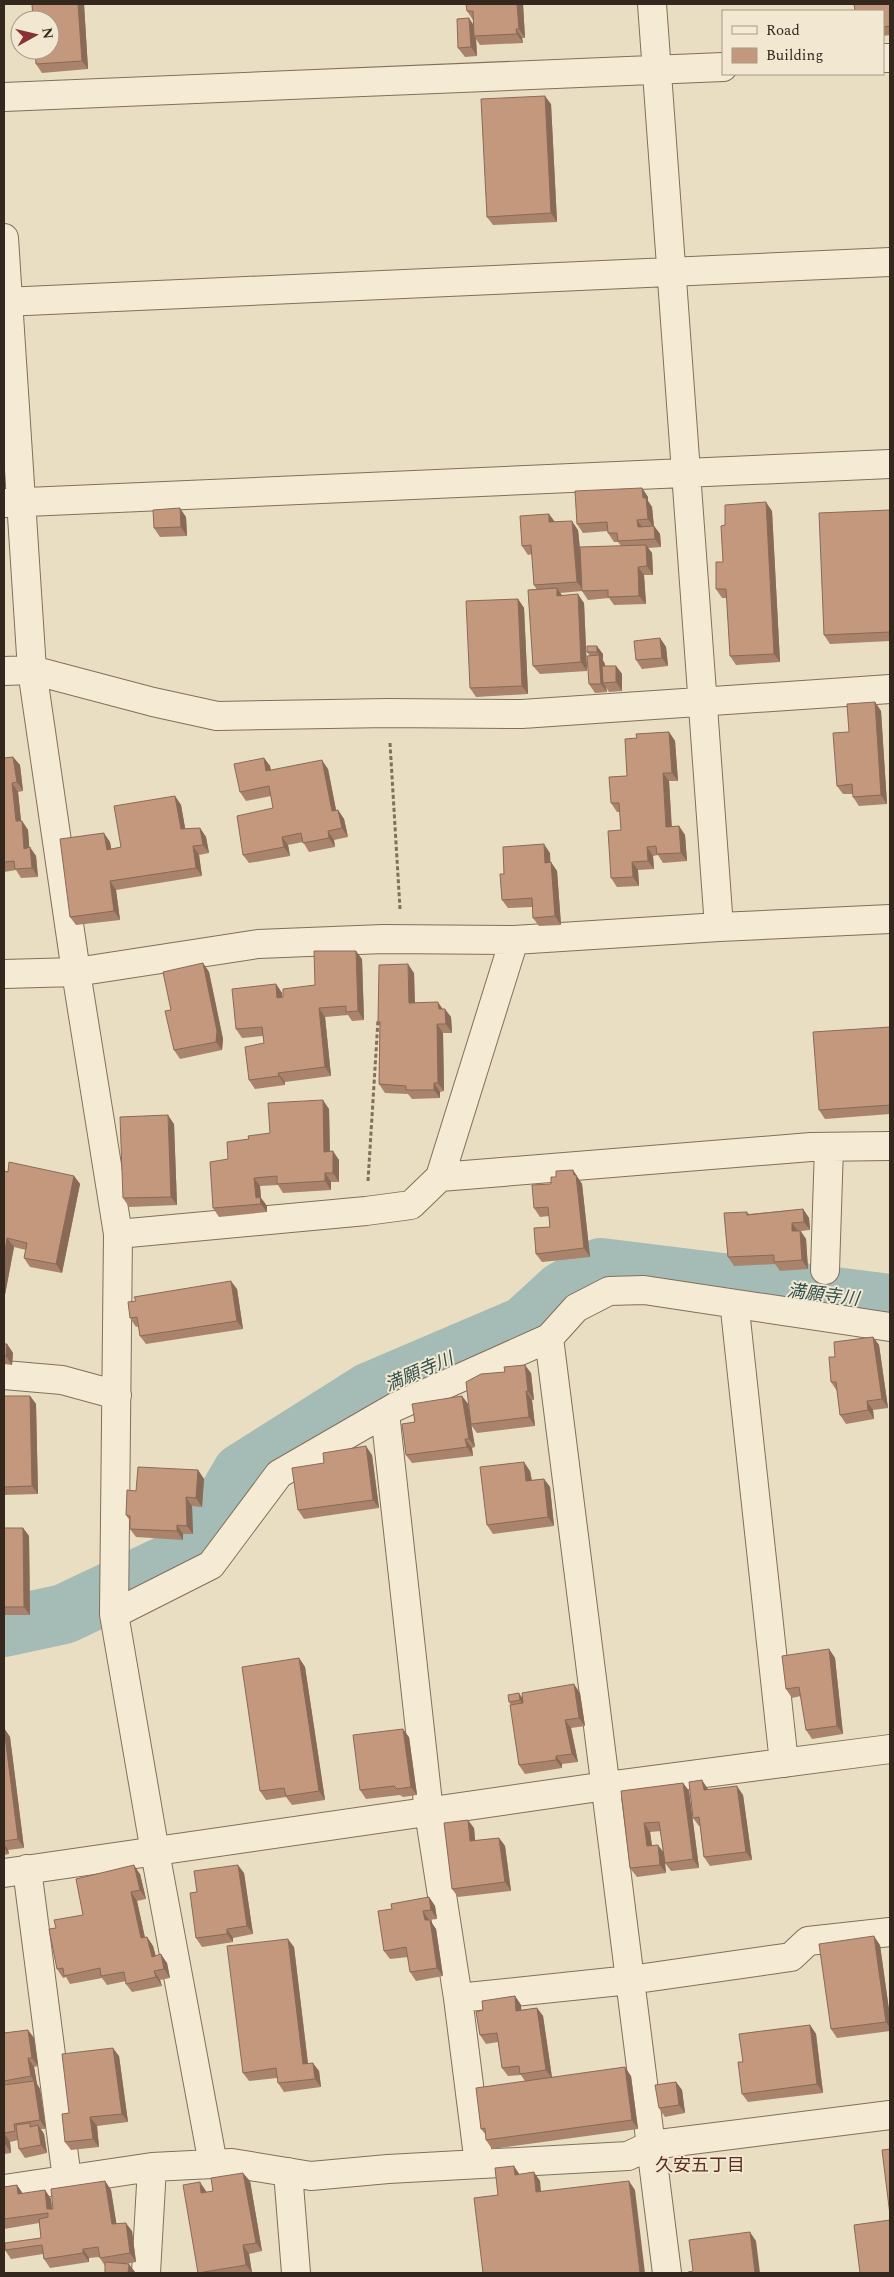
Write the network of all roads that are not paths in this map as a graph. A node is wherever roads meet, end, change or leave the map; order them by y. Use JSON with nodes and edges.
{"nodes":[{"id":1,"x":652,"y":4,"type":"edge"},
{"id":2,"x":722,"y":67,"type":"edge"},
{"id":3,"x":657,"y":70,"type":"junction"},
{"id":4,"x":4,"y":97,"type":"edge"},
{"id":5,"x":4,"y":238,"type":"edge"},
{"id":6,"x":890,"y":262,"type":"edge"},
{"id":7,"x":672,"y":270,"type":"junction"},
{"id":8,"x":6,"y":302,"type":"edge"},
{"id":9,"x":890,"y":464,"type":"edge"},
{"id":10,"x":686,"y":472,"type":"junction"},
{"id":11,"x":13,"y":503,"type":"edge"},
{"id":12,"x":32,"y":670,"type":"junction"},
{"id":13,"x":4,"y":671,"type":"edge"},
{"id":14,"x":890,"y":689,"type":"edge"},
{"id":15,"x":702,"y":700,"type":"junction"},
{"id":16,"x":890,"y":919,"type":"edge"},
{"id":17,"x":719,"y":926,"type":"junction"},
{"id":18,"x":514,"y":940,"type":"junction"},
{"id":19,"x":76,"y":972,"type":"junction"},
{"id":20,"x":4,"y":974,"type":"edge"},
{"id":21,"x":890,"y":1146,"type":"edge"},
{"id":22,"x":829,"y":1147,"type":"junction"},
{"id":23,"x":440,"y":1177,"type":"junction"},
{"id":24,"x":118,"y":1234,"type":"junction"},
{"id":25,"x":825,"y":1270,"type":"dead end"},
{"id":26,"x":735,"y":1310,"type":"dead end"},
{"id":27,"x":890,"y":1327,"type":"edge"},
{"id":28,"x":549,"y":1338,"type":"junction"},
{"id":29,"x":4,"y":1375,"type":"edge"},
{"id":30,"x":117,"y":1395,"type":"junction"},
{"id":31,"x":384,"y":1413,"type":"junction"},
{"id":32,"x":114,"y":1607,"type":"junction"},
{"id":33,"x":890,"y":1748,"type":"edge"},
{"id":34,"x":784,"y":1763,"type":"junction"},
{"id":35,"x":606,"y":1786,"type":"junction"},
{"id":36,"x":429,"y":1812,"type":"junction"},
{"id":37,"x":155,"y":1852,"type":"junction"},
{"id":38,"x":16,"y":1871,"type":"edge"},
{"id":39,"x":890,"y":1932,"type":"edge"},
{"id":40,"x":630,"y":1980,"type":"junction"},
{"id":41,"x":458,"y":1998,"type":"junction"},
{"id":42,"x":890,"y":2115,"type":"edge"},
{"id":43,"x":651,"y":2146,"type":"junction"},
{"id":44,"x":213,"y":2164,"type":"junction"},
{"id":45,"x":479,"y":2164,"type":"junction"},
{"id":46,"x":152,"y":2166,"type":"junction"},
{"id":47,"x":288,"y":2172,"type":"junction"},
{"id":48,"x":67,"y":2179,"type":"junction"},
{"id":49,"x":4,"y":2189,"type":"edge"},
{"id":50,"x":146,"y":2273,"type":"edge"},
{"id":51,"x":296,"y":2273,"type":"edge"},
{"id":52,"x":666,"y":2273,"type":"edge"}],
"edges":[{"from":1,"to":3,"type":"street"},
{"from":2,"to":3,"type":"street"},
{"from":3,"to":4,"type":"street"},
{"from":3,"to":7,"type":"street"},
{"from":5,"to":8,"type":"street"},
{"from":6,"to":7,"type":"street"},
{"from":7,"to":8,"type":"street"},
{"from":7,"to":10,"type":"street"},
{"from":8,"to":11,"type":"street"},
{"from":9,"to":10,"type":"street"},
{"from":10,"to":11,"type":"street"},
{"from":10,"to":15,"type":"street"},
{"from":11,"to":12,"type":"street"},
{"from":12,"to":13,"type":"street"},
{"from":12,"to":15,"type":"street"},
{"from":12,"to":19,"type":"street"},
{"from":14,"to":15,"type":"street"},
{"from":15,"to":17,"type":"street"},
{"from":16,"to":17,"type":"street"},
{"from":17,"to":18,"type":"street"},
{"from":18,"to":19,"type":"street"},
{"from":18,"to":23,"type":"street"},
{"from":19,"to":20,"type":"street"},
{"from":19,"to":24,"type":"street"},
{"from":21,"to":22,"type":"street"},
{"from":22,"to":23,"type":"street"},
{"from":22,"to":25,"type":"street"},
{"from":23,"to":24,"type":"street"},
{"from":24,"to":30,"type":"street"},
{"from":26,"to":34,"type":"street"},
{"from":27,"to":28,"type":"street"},
{"from":28,"to":31,"type":"street"},
{"from":28,"to":35,"type":"street"},
{"from":29,"to":30,"type":"street"},
{"from":30,"to":32,"type":"street"},
{"from":31,"to":32,"type":"street"},
{"from":31,"to":36,"type":"street"},
{"from":32,"to":37,"type":"street"},
{"from":33,"to":34,"type":"street"},
{"from":34,"to":35,"type":"street"},
{"from":35,"to":36,"type":"street"},
{"from":35,"to":40,"type":"street"},
{"from":36,"to":37,"type":"street"},
{"from":36,"to":41,"type":"street"},
{"from":37,"to":38,"type":"street"},
{"from":37,"to":44,"type":"street"},
{"from":38,"to":48,"type":"street"},
{"from":39,"to":40,"type":"street"},
{"from":40,"to":41,"type":"street"},
{"from":40,"to":43,"type":"street"},
{"from":41,"to":45,"type":"street"},
{"from":42,"to":43,"type":"street"},
{"from":43,"to":45,"type":"street"},
{"from":43,"to":52,"type":"street"},
{"from":44,"to":46,"type":"street"},
{"from":44,"to":47,"type":"street"},
{"from":45,"to":47,"type":"street"},
{"from":46,"to":48,"type":"street"},
{"from":46,"to":50,"type":"street"},
{"from":47,"to":51,"type":"street"},
{"from":48,"to":49,"type":"street"}]}
